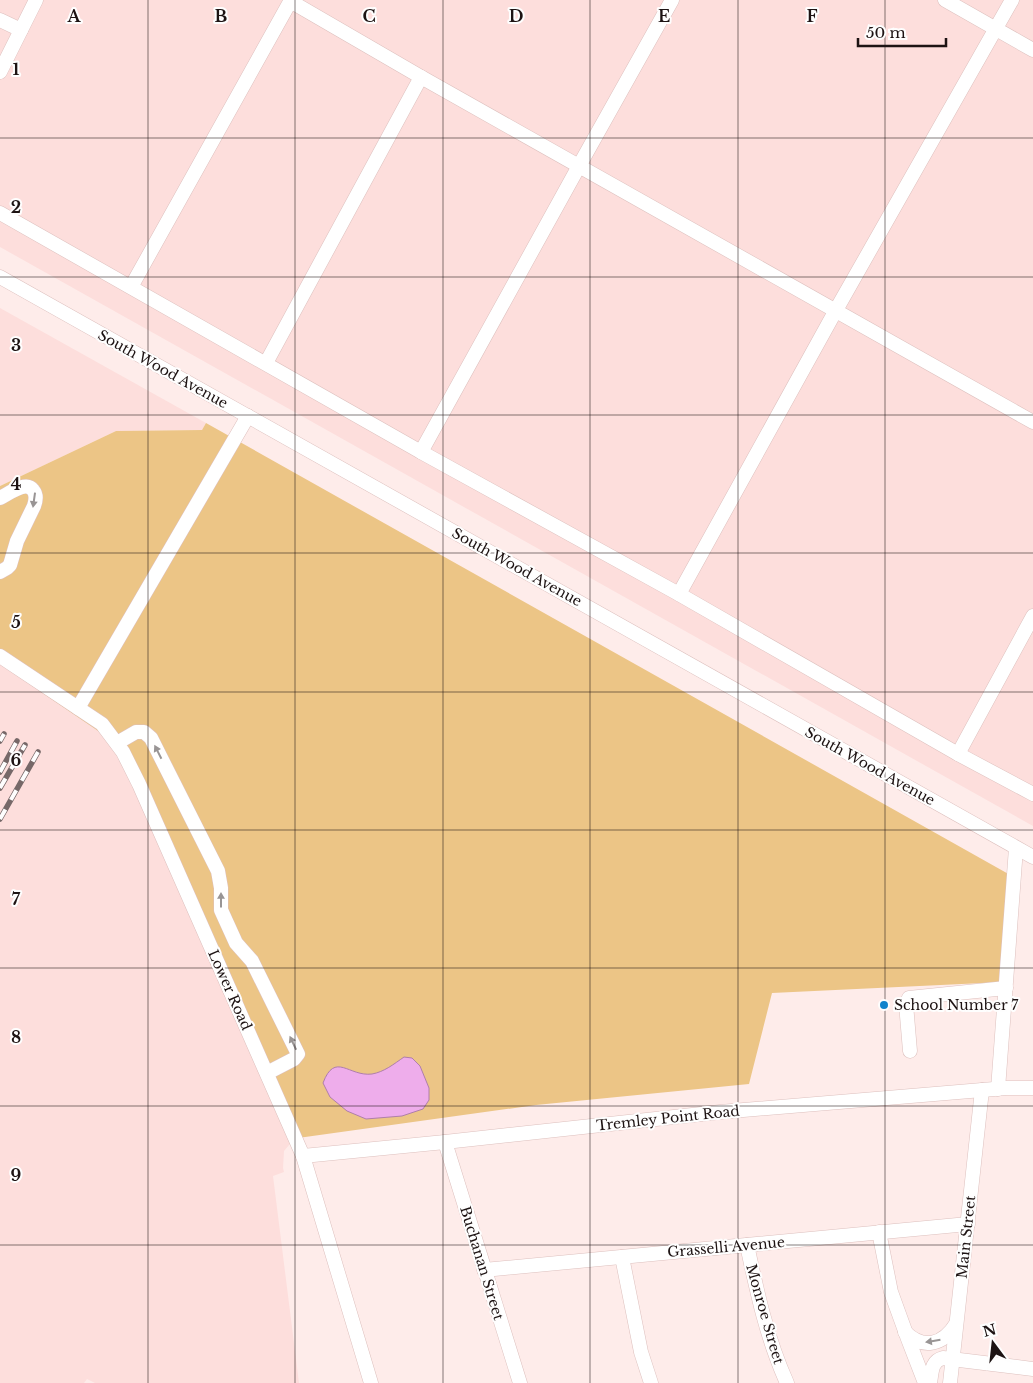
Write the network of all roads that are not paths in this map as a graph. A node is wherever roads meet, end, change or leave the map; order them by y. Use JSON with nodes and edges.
{"nodes":[{"id":1,"x":36,"y":0,"type":"edge"},
{"id":2,"x":672,"y":0,"type":"edge"},
{"id":3,"x":945,"y":0,"type":"edge"},
{"id":4,"x":1012,"y":0,"type":"edge"},
{"id":5,"x":291,"y":1,"type":"edge"},
{"id":6,"x":0,"y":20,"type":"edge"},
{"id":7,"x":996,"y":29,"type":"junction"},
{"id":8,"x":21,"y":30,"type":"junction"},
{"id":9,"x":1033,"y":50,"type":"edge"},
{"id":10,"x":0,"y":72,"type":"edge"},
{"id":11,"x":421,"y":77,"type":"junction"},
{"id":12,"x":579,"y":166,"type":"junction"},
{"id":13,"x":0,"y":213,"type":"edge"},
{"id":14,"x":0,"y":277,"type":"edge"},
{"id":15,"x":131,"y":287,"type":"junction"},
{"id":16,"x":836,"y":310,"type":"junction"},
{"id":17,"x":266,"y":363,"type":"junction"},
{"id":18,"x":248,"y":416,"type":"junction"},
{"id":19,"x":1033,"y":422,"type":"edge"},
{"id":20,"x":421,"y":452,"type":"junction"},
{"id":21,"x":0,"y":498,"type":"edge"},
{"id":22,"x":0,"y":572,"type":"edge"},
{"id":23,"x":679,"y":594,"type":"junction"},
{"id":24,"x":1033,"y":616,"type":"edge"},
{"id":25,"x":0,"y":656,"type":"edge"},
{"id":26,"x":78,"y":708,"type":"junction"},
{"id":27,"x":117,"y":743,"type":"junction"},
{"id":28,"x":958,"y":754,"type":"junction"},
{"id":29,"x":1033,"y":794,"type":"edge"},
{"id":30,"x":1016,"y":848,"type":"junction"},
{"id":31,"x":1033,"y":858,"type":"edge"},
{"id":32,"x":1006,"y":988,"type":"junction"},
{"id":33,"x":910,"y":1051,"type":"dead end"},
{"id":34,"x":267,"y":1073,"type":"junction"},
{"id":35,"x":998,"y":1088,"type":"junction"},
{"id":36,"x":1033,"y":1088,"type":"edge"},
{"id":37,"x":982,"y":1090,"type":"junction"},
{"id":38,"x":445,"y":1142,"type":"junction"},
{"id":39,"x":303,"y":1156,"type":"junction"},
{"id":40,"x":968,"y":1224,"type":"junction"},
{"id":41,"x":879,"y":1232,"type":"junction"},
{"id":42,"x":747,"y":1245,"type":"junction"},
{"id":43,"x":622,"y":1257,"type":"junction"},
{"id":44,"x":484,"y":1270,"type":"junction"},
{"id":45,"x":957,"y":1324,"type":"junction"},
{"id":46,"x":905,"y":1332,"type":"junction"},
{"id":47,"x":952,"y":1363,"type":"junction"},
{"id":48,"x":1033,"y":1369,"type":"edge"},
{"id":49,"x":371,"y":1383,"type":"edge"},
{"id":50,"x":520,"y":1383,"type":"edge"},
{"id":51,"x":651,"y":1383,"type":"edge"},
{"id":52,"x":787,"y":1383,"type":"edge"},
{"id":53,"x":925,"y":1383,"type":"edge"},
{"id":54,"x":930,"y":1383,"type":"edge"},
{"id":55,"x":937,"y":1383,"type":"edge"},
{"id":56,"x":950,"y":1383,"type":"edge"}],
"edges":[{"from":1,"to":8,"type":"street"},
{"from":2,"to":12,"type":"street"},
{"from":3,"to":7,"type":"street"},
{"from":4,"to":7,"type":"street"},
{"from":5,"to":11,"type":"street"},
{"from":5,"to":15,"type":"street"},
{"from":6,"to":8,"type":"street"},
{"from":7,"to":9,"type":"street"},
{"from":7,"to":16,"type":"street"},
{"from":8,"to":10,"type":"street"},
{"from":11,"to":12,"type":"street"},
{"from":11,"to":17,"type":"street"},
{"from":12,"to":16,"type":"street"},
{"from":12,"to":20,"type":"street"},
{"from":13,"to":15,"type":"street"},
{"from":14,"to":18,"type":"street","name":"South Wood Avenue"},
{"from":15,"to":17,"type":"street"},
{"from":16,"to":19,"type":"street"},
{"from":16,"to":23,"type":"street"},
{"from":17,"to":20,"type":"street"},
{"from":18,"to":26,"type":"street"},
{"from":18,"to":30,"type":"street","name":"South Wood Avenue"},
{"from":20,"to":23,"type":"street"},
{"from":21,"to":22,"type":"street","one_way":true},
{"from":23,"to":28,"type":"street"},
{"from":24,"to":28,"type":"street"},
{"from":25,"to":26,"type":"street","name":"Lower Road"},
{"from":26,"to":27,"type":"street","name":"Lower Road"},
{"from":27,"to":34,"type":"street","name":"Lower Road"},
{"from":34,"to":27,"type":"street","one_way":true},
{"from":28,"to":29,"type":"street"},
{"from":30,"to":31,"type":"street","name":"South Wood Avenue"},
{"from":30,"to":32,"type":"street"},
{"from":32,"to":33,"type":"street"},
{"from":32,"to":35,"type":"street"},
{"from":34,"to":39,"type":"street","name":"Lower Road"},
{"from":35,"to":36,"type":"street","name":"Tremley Point Road"},
{"from":35,"to":37,"type":"street","name":"Tremley Point Road"},
{"from":37,"to":38,"type":"street","name":"Tremley Point Road"},
{"from":37,"to":40,"type":"street","name":"Main Street"},
{"from":38,"to":39,"type":"street","name":"Tremley Point Road"},
{"from":38,"to":44,"type":"street","name":"Buchanan Street"},
{"from":39,"to":49,"type":"street","name":"Lower Road"},
{"from":40,"to":41,"type":"street","name":"Grasselli Avenue"},
{"from":40,"to":45,"type":"street","name":"Main Street"},
{"from":41,"to":42,"type":"street","name":"Grasselli Avenue"},
{"from":41,"to":46,"type":"street"},
{"from":42,"to":43,"type":"street","name":"Grasselli Avenue"},
{"from":42,"to":52,"type":"street","name":"Monroe Street"},
{"from":43,"to":44,"type":"street","name":"Grasselli Avenue"},
{"from":43,"to":51,"type":"street"},
{"from":44,"to":50,"type":"street","name":"Buchanan Street"},
{"from":45,"to":46,"type":"street","one_way":true},
{"from":45,"to":47,"type":"street","name":"Main Street"},
{"from":46,"to":53,"type":"street"},
{"from":47,"to":48,"type":"street"},
{"from":47,"to":54,"type":"street"},
{"from":47,"to":55,"type":"street"},
{"from":47,"to":56,"type":"street","name":"Main Street"}]}
